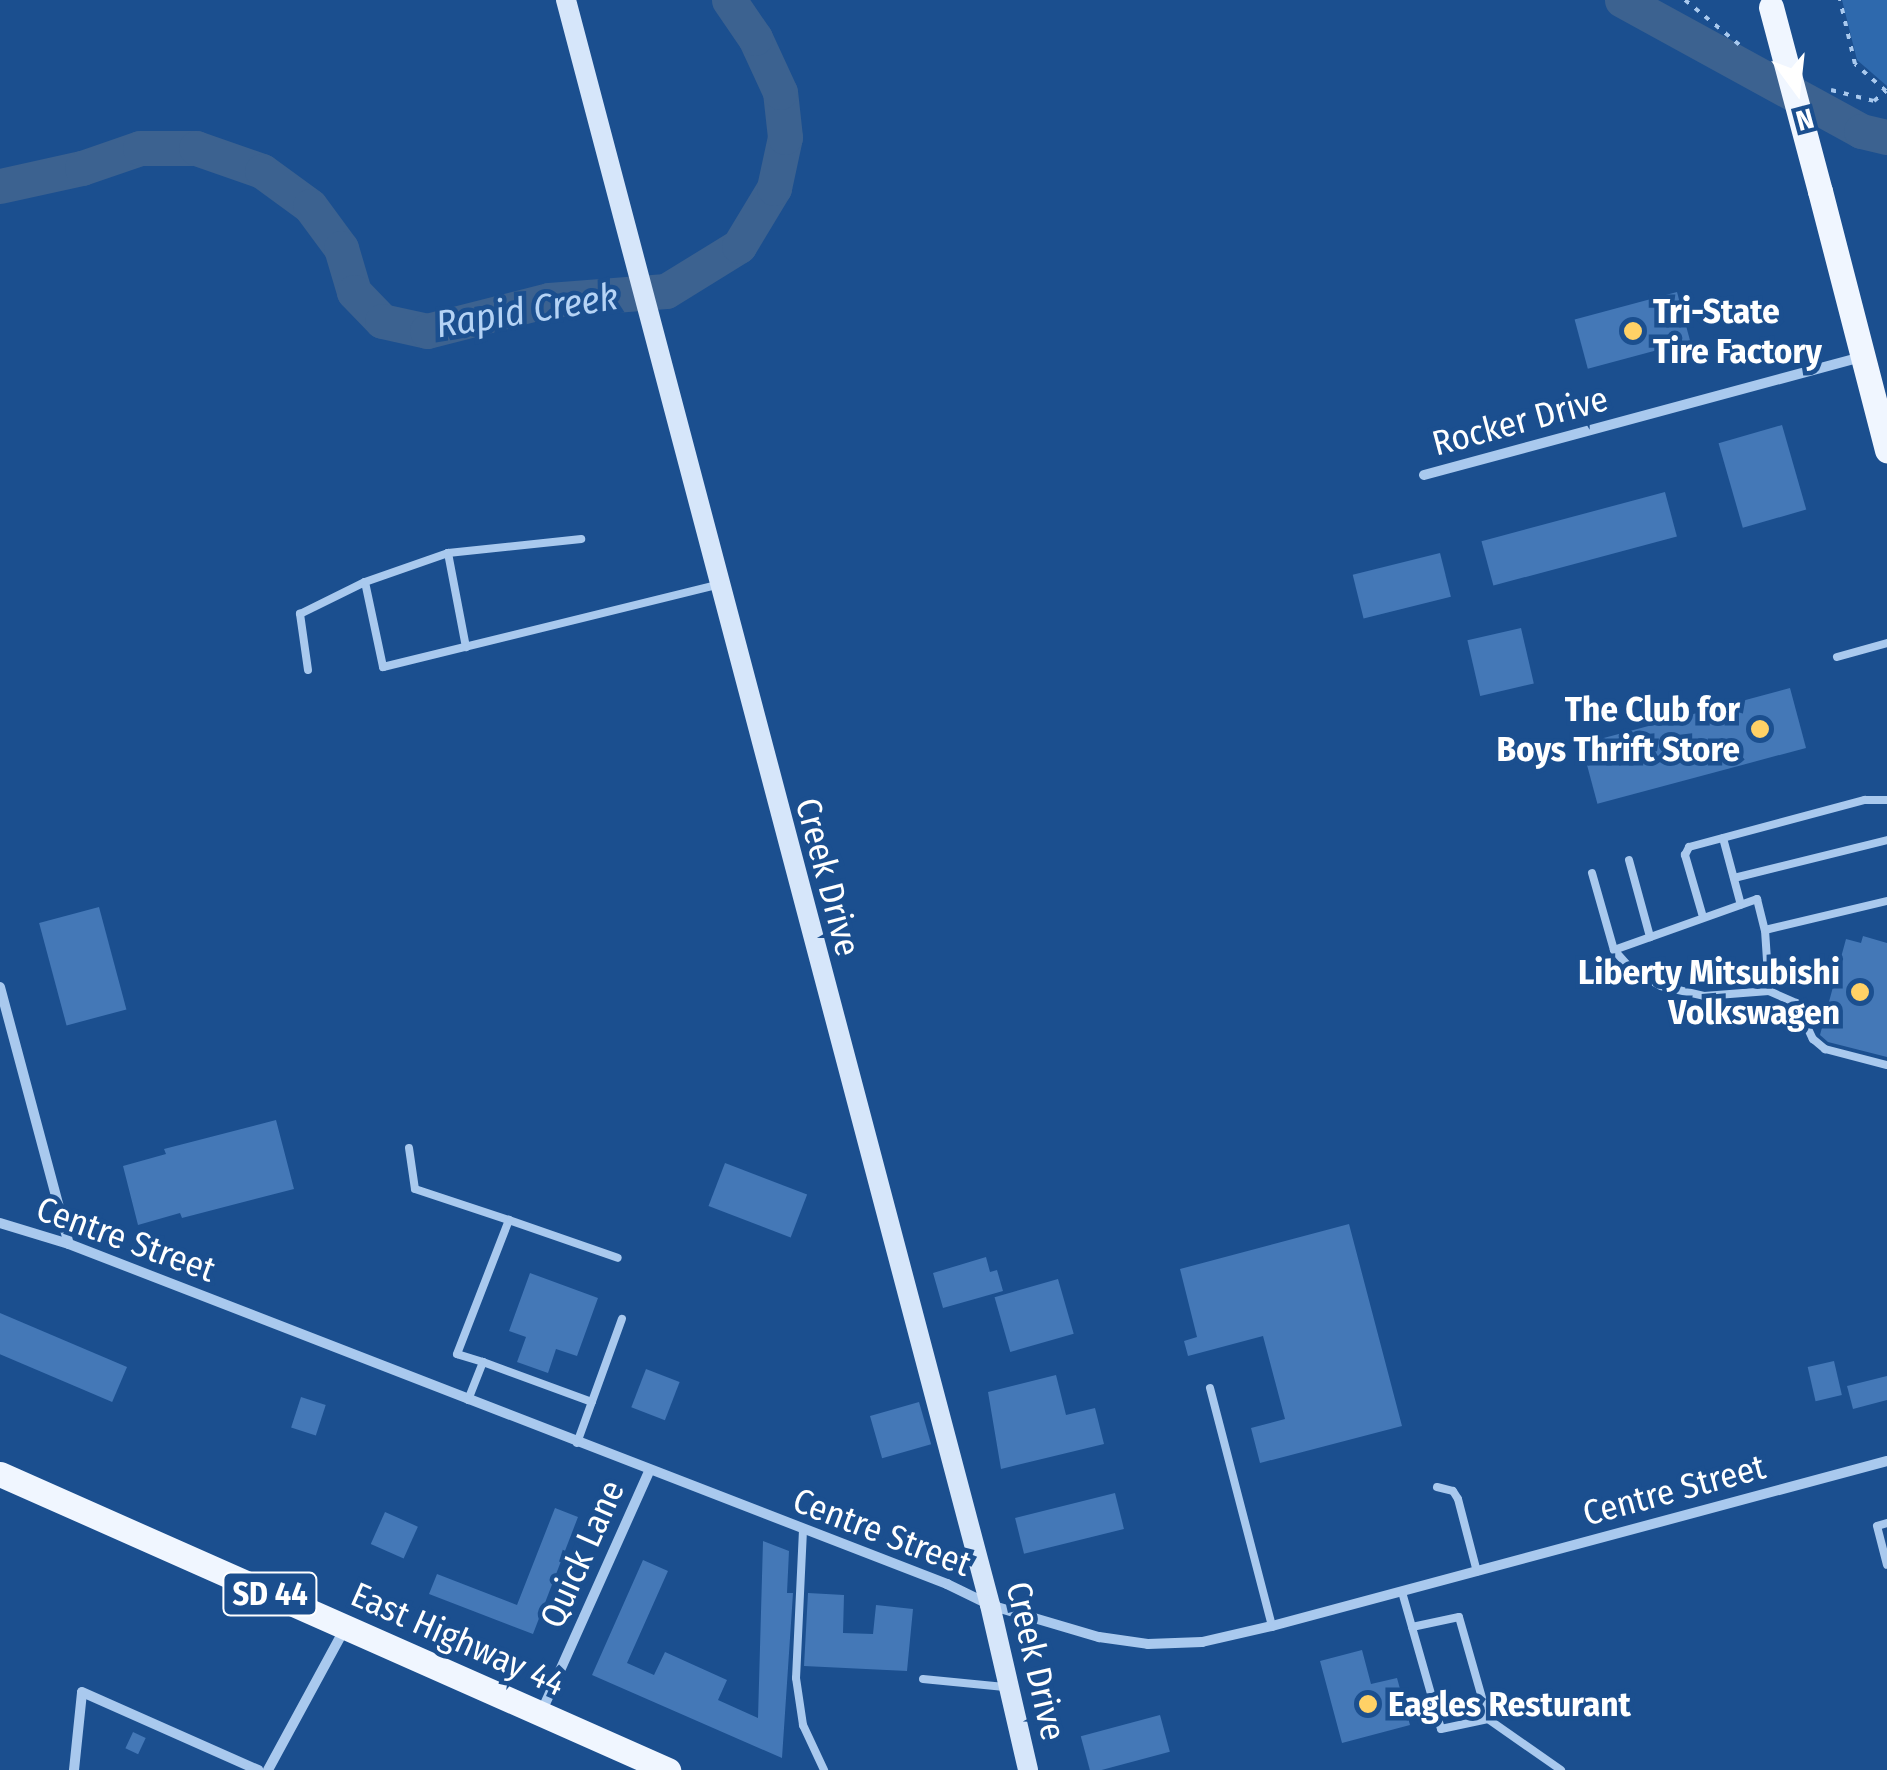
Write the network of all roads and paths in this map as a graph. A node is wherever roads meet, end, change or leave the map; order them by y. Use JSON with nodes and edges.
{"nodes":[{"id":1,"x":566,"y":0,"type":"edge"},
{"id":2,"x":1686,"y":0,"type":"edge"},
{"id":3,"x":1840,"y":0,"type":"edge"},
{"id":4,"x":1770,"y":4,"type":"edge"},
{"id":5,"x":1742,"y":47,"type":"dead end"},
{"id":6,"x":1831,"y":90,"type":"dead end"},
{"id":7,"x":1886,"y":91,"type":"edge"},
{"id":8,"x":1863,"y":357,"type":"junction"},
{"id":9,"x":1887,"y":450,"type":"edge"},
{"id":10,"x":1424,"y":475,"type":"dead end"},
{"id":11,"x":581,"y":539,"type":"dead end"},
{"id":12,"x":448,"y":553,"type":"junction"},
{"id":13,"x":365,"y":582,"type":"junction"},
{"id":14,"x":717,"y":585,"type":"junction"},
{"id":15,"x":1887,"y":643,"type":"edge"},
{"id":16,"x":466,"y":647,"type":"junction"},
{"id":17,"x":1837,"y":656,"type":"dead end"},
{"id":18,"x":308,"y":670,"type":"dead end"},
{"id":19,"x":1887,"y":800,"type":"edge"},
{"id":20,"x":1723,"y":838,"type":"junction"},
{"id":21,"x":1887,"y":840,"type":"edge"},
{"id":22,"x":1629,"y":860,"type":"dead end"},
{"id":23,"x":1592,"y":873,"type":"dead end"},
{"id":24,"x":1734,"y":878,"type":"junction"},
{"id":25,"x":1887,"y":901,"type":"edge"},
{"id":26,"x":1741,"y":905,"type":"junction"},
{"id":27,"x":1703,"y":917,"type":"junction"},
{"id":28,"x":1766,"y":930,"type":"junction"},
{"id":29,"x":1650,"y":937,"type":"junction"},
{"id":30,"x":1614,"y":950,"type":"junction"},
{"id":31,"x":0,"y":987,"type":"edge"},
{"id":32,"x":1769,"y":991,"type":"junction"},
{"id":33,"x":1887,"y":1065,"type":"edge"},
{"id":34,"x":408,"y":1148,"type":"dead end"},
{"id":35,"x":509,"y":1220,"type":"junction"},
{"id":36,"x":0,"y":1223,"type":"edge"},
{"id":37,"x":69,"y":1244,"type":"junction"},
{"id":38,"x":618,"y":1258,"type":"dead end"},
{"id":39,"x":622,"y":1319,"type":"dead end"},
{"id":40,"x":483,"y":1362,"type":"junction"},
{"id":41,"x":1210,"y":1388,"type":"dead end"},
{"id":42,"x":468,"y":1400,"type":"junction"},
{"id":43,"x":592,"y":1402,"type":"junction"},
{"id":44,"x":577,"y":1443,"type":"junction"},
{"id":45,"x":1887,"y":1461,"type":"edge"},
{"id":46,"x":649,"y":1471,"type":"junction"},
{"id":47,"x":0,"y":1474,"type":"edge"},
{"id":48,"x":1437,"y":1487,"type":"dead end"},
{"id":49,"x":1887,"y":1523,"type":"edge"},
{"id":50,"x":803,"y":1530,"type":"junction"},
{"id":51,"x":1887,"y":1566,"type":"edge"},
{"id":52,"x":1477,"y":1572,"type":"junction"},
{"id":53,"x":1402,"y":1592,"type":"junction"},
{"id":54,"x":990,"y":1605,"type":"junction"},
{"id":55,"x":1272,"y":1626,"type":"junction"},
{"id":56,"x":1412,"y":1626,"type":"junction"},
{"id":57,"x":346,"y":1628,"type":"junction"},
{"id":58,"x":923,"y":1679,"type":"dead end"},
{"id":59,"x":1009,"y":1687,"type":"junction"},
{"id":60,"x":540,"y":1714,"type":"junction"},
{"id":61,"x":1488,"y":1719,"type":"junction"},
{"id":62,"x":74,"y":1770,"type":"edge"},
{"id":63,"x":258,"y":1770,"type":"edge"},
{"id":64,"x":268,"y":1770,"type":"edge"},
{"id":65,"x":668,"y":1770,"type":"edge"},
{"id":66,"x":824,"y":1770,"type":"edge"},
{"id":67,"x":1028,"y":1770,"type":"edge"},
{"id":68,"x":1561,"y":1770,"type":"edge"}],
"edges":[{"from":1,"to":14,"type":"street","name":"Creek Drive"},
{"from":2,"to":5,"type":"path"},
{"from":3,"to":7,"type":"path"},
{"from":4,"to":8,"type":"main road","bridge":true},
{"from":6,"to":7,"type":"path"},
{"from":8,"to":9,"type":"main road"},
{"from":8,"to":10,"type":"street","name":"Rocker Drive"},
{"from":11,"to":12,"type":"lane"},
{"from":12,"to":13,"type":"lane"},
{"from":12,"to":16,"type":"lane"},
{"from":13,"to":16,"type":"lane"},
{"from":13,"to":18,"type":"lane"},
{"from":14,"to":16,"type":"lane"},
{"from":14,"to":54,"type":"street","name":"Creek Drive"},
{"from":15,"to":17,"type":"lane"},
{"from":19,"to":20,"type":"lane"},
{"from":20,"to":24,"type":"lane"},
{"from":20,"to":27,"type":"lane"},
{"from":21,"to":24,"type":"lane"},
{"from":22,"to":29,"type":"lane"},
{"from":23,"to":30,"type":"lane"},
{"from":24,"to":26,"type":"lane"},
{"from":25,"to":28,"type":"lane"},
{"from":26,"to":27,"type":"lane"},
{"from":26,"to":28,"type":"lane"},
{"from":27,"to":29,"type":"lane"},
{"from":28,"to":32,"type":"lane"},
{"from":29,"to":30,"type":"lane"},
{"from":30,"to":32,"type":"lane"},
{"from":31,"to":37,"type":"street"},
{"from":32,"to":33,"type":"lane"},
{"from":34,"to":35,"type":"lane"},
{"from":35,"to":38,"type":"lane"},
{"from":35,"to":40,"type":"lane"},
{"from":36,"to":37,"type":"street","name":"Centre Street"},
{"from":37,"to":42,"type":"street","name":"Centre Street"},
{"from":39,"to":43,"type":"lane"},
{"from":40,"to":42,"type":"lane"},
{"from":40,"to":43,"type":"lane"},
{"from":41,"to":55,"type":"lane"},
{"from":42,"to":44,"type":"street","name":"Centre Street"},
{"from":43,"to":44,"type":"lane"},
{"from":44,"to":46,"type":"street","name":"Centre Street"},
{"from":45,"to":52,"type":"street","name":"Centre Street"},
{"from":46,"to":50,"type":"street","name":"Centre Street"},
{"from":46,"to":60,"type":"street","name":"Quick Lane"},
{"from":47,"to":57,"type":"main road","name":"East Highway 44","number":"SD 44"},
{"from":48,"to":52,"type":"lane"},
{"from":49,"to":51,"type":"lane"},
{"from":50,"to":54,"type":"street","name":"Centre Street"},
{"from":50,"to":66,"type":"lane"},
{"from":52,"to":53,"type":"street","name":"Centre Street"},
{"from":53,"to":55,"type":"street","name":"Centre Street"},
{"from":53,"to":56,"type":"lane"},
{"from":54,"to":55,"type":"street","name":"Centre Street"},
{"from":54,"to":59,"type":"street","name":"Creek Drive"},
{"from":56,"to":61,"type":"lane"},
{"from":56,"to":61,"type":"lane"},
{"from":57,"to":60,"type":"main road","name":"East Highway 44","number":"SD 44"},
{"from":57,"to":64,"type":"street"},
{"from":58,"to":59,"type":"lane"},
{"from":59,"to":67,"type":"street","name":"Creek Drive"},
{"from":60,"to":65,"type":"main road","name":"East Highway 44","number":"SD 44"},
{"from":61,"to":68,"type":"lane"},
{"from":62,"to":63,"type":"street"}]}
